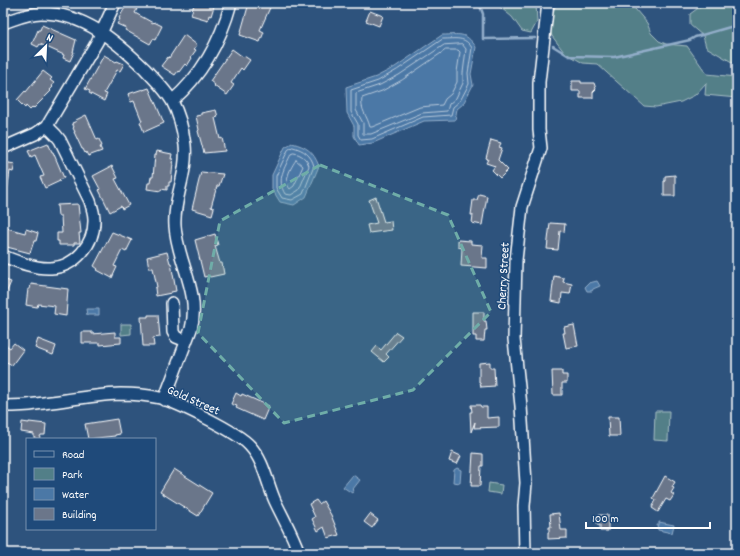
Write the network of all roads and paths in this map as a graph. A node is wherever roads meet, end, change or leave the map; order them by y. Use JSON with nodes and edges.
{"nodes":[{"id":1,"x":115,"y":3,"type":"edge"},
{"id":2,"x":231,"y":3,"type":"edge"},
{"id":3,"x":548,"y":3,"type":"edge"},
{"id":4,"x":3,"y":23,"type":"edge"},
{"id":5,"x":102,"y":32,"type":"junction"},
{"id":6,"x":172,"y":101,"type":"junction"},
{"id":7,"x":47,"y":126,"type":"junction"},
{"id":8,"x":3,"y":148,"type":"edge"},
{"id":9,"x":3,"y":256,"type":"edge"},
{"id":10,"x":172,"y":303,"type":"dead end"},
{"id":11,"x":186,"y":341,"type":"junction"},
{"id":12,"x":164,"y":400,"type":"junction"},
{"id":13,"x":3,"y":406,"type":"edge"},
{"id":14,"x":299,"y":553,"type":"edge"},
{"id":15,"x":525,"y":553,"type":"edge"}],
"edges":[{"from":1,"to":5,"type":"street"},
{"from":2,"to":6,"type":"street"},
{"from":3,"to":15,"type":"street","name":"Cherry Street"},
{"from":4,"to":5,"type":"street"},
{"from":5,"to":6,"type":"street"},
{"from":5,"to":7,"type":"street"},
{"from":6,"to":11,"type":"street"},
{"from":7,"to":8,"type":"street"},
{"from":7,"to":9,"type":"street"},
{"from":10,"to":11,"type":"street"},
{"from":11,"to":12,"type":"street"},
{"from":12,"to":13,"type":"street","name":"Gold Street"},
{"from":12,"to":14,"type":"street","name":"Gold Street"}]}
